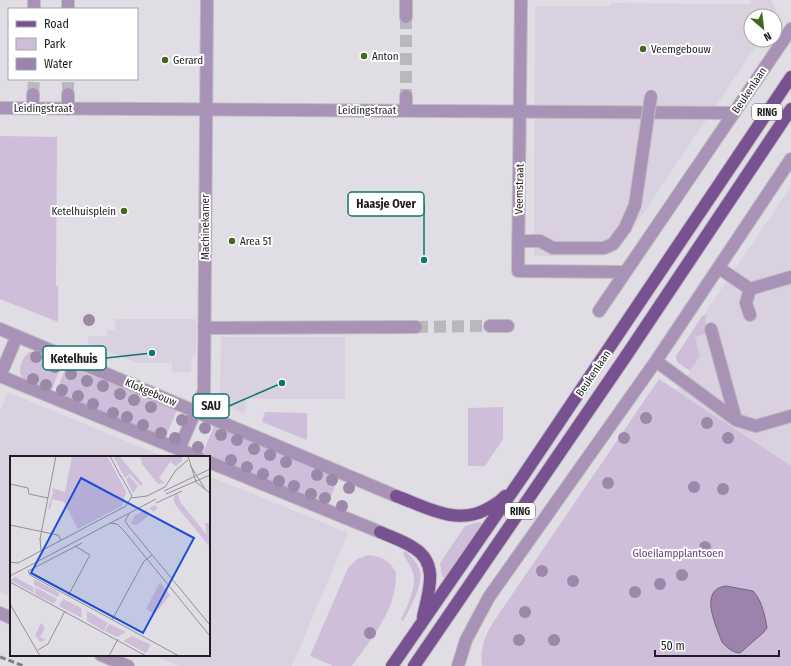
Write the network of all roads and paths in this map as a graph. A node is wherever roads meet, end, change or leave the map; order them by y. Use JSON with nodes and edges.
{"nodes":[{"id":1,"x":207,"y":0,"type":"edge"},
{"id":2,"x":406,"y":0,"type":"edge"},
{"id":3,"x":520,"y":0,"type":"edge"},
{"id":4,"x":406,"y":17,"type":"tunnel mouth"},
{"id":5,"x":791,"y":29,"type":"edge"},
{"id":6,"x":791,"y":77,"type":"edge"},
{"id":7,"x":34,"y":94,"type":"tunnel mouth"},
{"id":8,"x":68,"y":94,"type":"tunnel mouth"},
{"id":9,"x":406,"y":96,"type":"tunnel mouth"},
{"id":10,"x":651,"y":96,"type":"dead end"},
{"id":11,"x":0,"y":108,"type":"edge"},
{"id":12,"x":33,"y":108,"type":"junction"},
{"id":13,"x":68,"y":108,"type":"junction"},
{"id":14,"x":206,"y":109,"type":"junction"},
{"id":15,"x":791,"y":109,"type":"edge"},
{"id":16,"x":406,"y":111,"type":"junction"},
{"id":17,"x":519,"y":111,"type":"junction"},
{"id":18,"x":734,"y":113,"type":"junction"},
{"id":19,"x":791,"y":159,"type":"edge"},
{"id":20,"x":518,"y":240,"type":"junction"},
{"id":21,"x":719,"y":268,"type":"junction"},
{"id":22,"x":625,"y":272,"type":"junction"},
{"id":23,"x":791,"y":277,"type":"edge"},
{"id":24,"x":750,"y":289,"type":"junction"},
{"id":25,"x":599,"y":311,"type":"dead end"},
{"id":26,"x":750,"y":315,"type":"dead end"},
{"id":27,"x":490,"y":326,"type":"tunnel mouth"},
{"id":28,"x":508,"y":326,"type":"dead end"},
{"id":29,"x":416,"y":327,"type":"tunnel mouth"},
{"id":30,"x":204,"y":328,"type":"junction"},
{"id":31,"x":0,"y":329,"type":"edge"},
{"id":32,"x":711,"y":329,"type":"dead end"},
{"id":33,"x":17,"y":336,"type":"junction"},
{"id":34,"x":656,"y":360,"type":"junction"},
{"id":35,"x":0,"y":376,"type":"edge"},
{"id":36,"x":196,"y":410,"type":"junction"},
{"id":37,"x":791,"y":416,"type":"edge"},
{"id":38,"x":736,"y":420,"type":"junction"},
{"id":39,"x":179,"y":449,"type":"junction"},
{"id":40,"x":196,"y":456,"type":"edge"},
{"id":41,"x":210,"y":462,"type":"edge"},
{"id":42,"x":524,"y":476,"type":"junction"},
{"id":43,"x":396,"y":496,"type":"joint"},
{"id":44,"x":380,"y":532,"type":"joint"},
{"id":45,"x":0,"y":614,"type":"edge"},
{"id":46,"x":10,"y":618,"type":"edge"},
{"id":47,"x":422,"y":623,"type":"junction"},
{"id":48,"x":103,"y":656,"type":"edge"},
{"id":49,"x":128,"y":666,"type":"edge"},
{"id":50,"x":392,"y":666,"type":"edge"},
{"id":51,"x":414,"y":666,"type":"edge"},
{"id":52,"x":458,"y":666,"type":"edge"}],
"edges":[{"from":1,"to":14,"type":"street","name":"Machinekamer"},
{"from":2,"to":4,"type":"street"},
{"from":3,"to":17,"type":"street","name":"Veemstraat"},
{"from":5,"to":18,"type":"street","name":"Beukenlaan"},
{"from":6,"to":42,"type":"main road","name":"Beukenlaan","number":"RING"},
{"from":7,"to":12,"type":"street"},
{"from":8,"to":13,"type":"street"},
{"from":9,"to":16,"type":"street"},
{"from":10,"to":20,"type":"street","bridge":true},
{"from":11,"to":12,"type":"street","name":"Leidingstraat"},
{"from":12,"to":13,"type":"street","name":"Leidingstraat"},
{"from":13,"to":14,"type":"street","name":"Leidingstraat"},
{"from":14,"to":16,"type":"street","name":"Leidingstraat"},
{"from":14,"to":30,"type":"street","name":"Machinekamer"},
{"from":15,"to":51,"type":"main road","name":"Beukenlaan","number":"RING"},
{"from":16,"to":17,"type":"street","name":"Leidingstraat"},
{"from":17,"to":18,"type":"street","name":"Leidingstraat"},
{"from":17,"to":20,"type":"street","name":"Veemstraat"},
{"from":18,"to":22,"type":"street","name":"Beukenlaan"},
{"from":19,"to":21,"type":"street"},
{"from":20,"to":22,"type":"street","name":"Veemstraat"},
{"from":21,"to":24,"type":"street"},
{"from":21,"to":34,"type":"street"},
{"from":22,"to":25,"type":"street","name":"Beukenlaan"},
{"from":23,"to":24,"type":"street"},
{"from":24,"to":26,"type":"street"},
{"from":27,"to":28,"type":"street"},
{"from":29,"to":30,"type":"street"},
{"from":30,"to":36,"type":"street","name":"Machinekamer"},
{"from":31,"to":33,"type":"street","name":"Klokgebouw"},
{"from":32,"to":38,"type":"street"},
{"from":33,"to":35,"type":"street"},
{"from":33,"to":36,"type":"street","name":"Klokgebouw"},
{"from":34,"to":38,"type":"street"},
{"from":34,"to":52,"type":"street"},
{"from":35,"to":39,"type":"street"},
{"from":36,"to":39,"type":"street","name":"Machinekamer"},
{"from":36,"to":43,"type":"street","name":"Klokgebouw"},
{"from":37,"to":38,"type":"street"},
{"from":39,"to":40,"type":"street"},
{"from":41,"to":44,"type":"street"},
{"from":42,"to":43,"type":"main road"},
{"from":42,"to":47,"type":"main road","name":"Beukenlaan","number":"RING"},
{"from":44,"to":47,"type":"main road"},
{"from":45,"to":46,"type":"street"},
{"from":47,"to":50,"type":"main road","name":"Beukenlaan","number":"RING"},
{"from":48,"to":49,"type":"street"}]}
